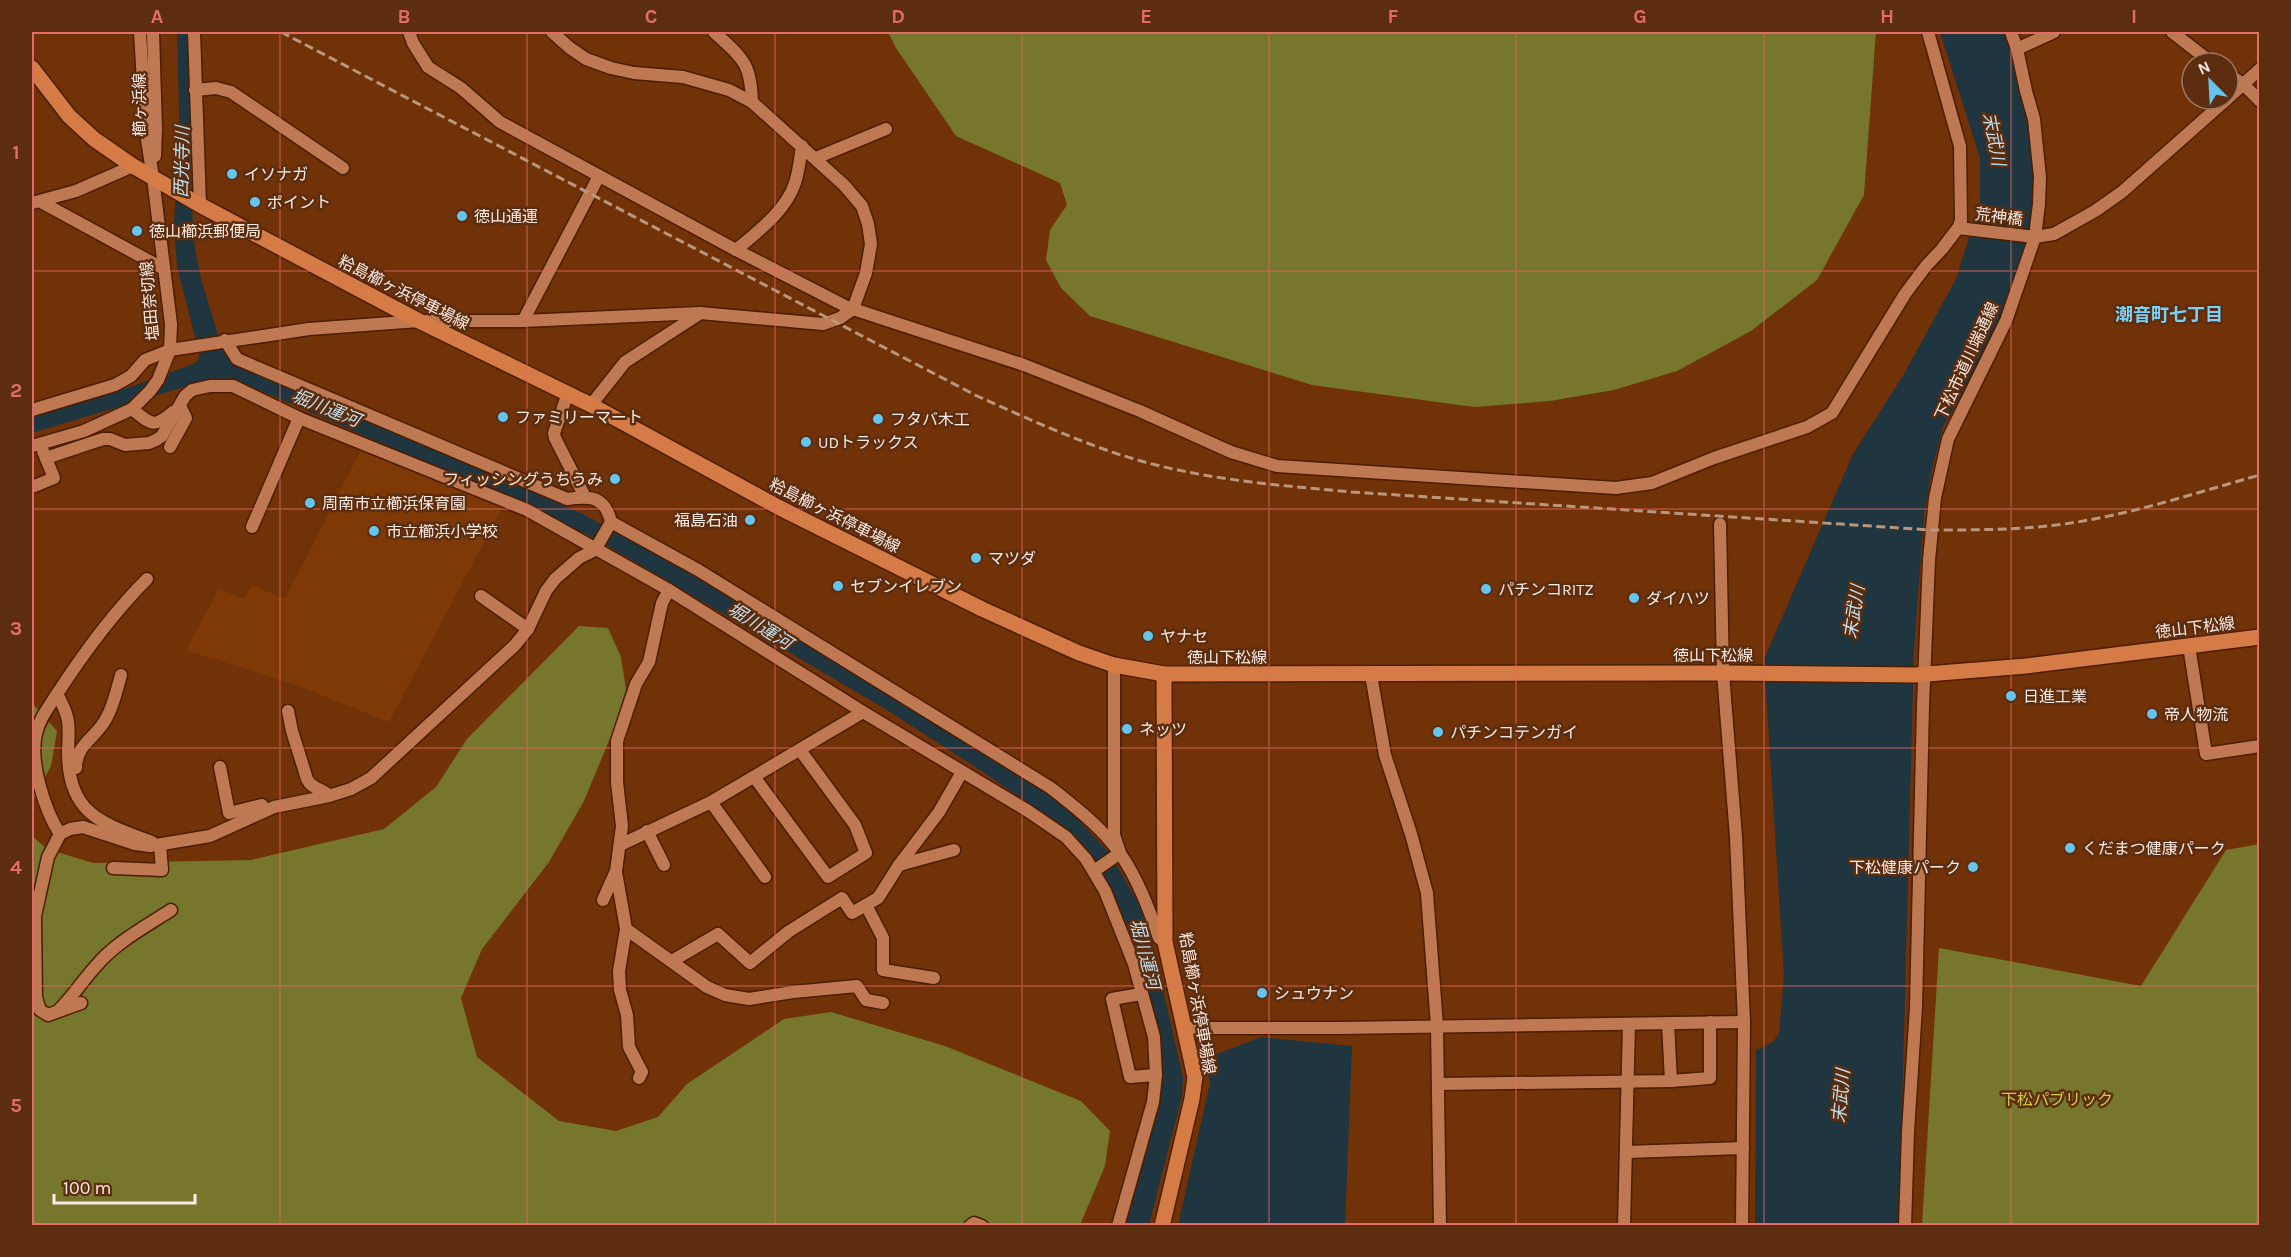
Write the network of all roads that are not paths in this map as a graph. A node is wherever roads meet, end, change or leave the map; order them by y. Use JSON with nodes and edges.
{"nodes":[{"id":1,"x":140,"y":32,"type":"edge"},
{"id":2,"x":153,"y":32,"type":"edge"},
{"id":3,"x":194,"y":32,"type":"edge"},
{"id":4,"x":409,"y":32,"type":"edge"},
{"id":5,"x":552,"y":32,"type":"edge"},
{"id":6,"x":714,"y":32,"type":"edge"},
{"id":7,"x":1928,"y":32,"type":"edge"},
{"id":8,"x":2011,"y":32,"type":"edge"},
{"id":9,"x":2054,"y":32,"type":"edge"},
{"id":10,"x":2172,"y":32,"type":"edge"},
{"id":11,"x":2017,"y":49,"type":"junction"},
{"id":12,"x":2197,"y":51,"type":"edge"},
{"id":13,"x":32,"y":68,"type":"edge"},
{"id":14,"x":2259,"y":69,"type":"edge"},
{"id":15,"x":2240,"y":82,"type":"edge"},
{"id":16,"x":2243,"y":84,"type":"junction"},
{"id":17,"x":2240,"y":87,"type":"edge"},
{"id":18,"x":195,"y":90,"type":"junction"},
{"id":19,"x":2259,"y":101,"type":"edge"},
{"id":20,"x":752,"y":102,"type":"junction"},
{"id":21,"x":2212,"y":111,"type":"edge"},
{"id":22,"x":886,"y":129,"type":"dead end"},
{"id":23,"x":802,"y":146,"type":"junction"},
{"id":24,"x":816,"y":158,"type":"junction"},
{"id":25,"x":132,"y":166,"type":"junction"},
{"id":26,"x":343,"y":168,"type":"dead end"},
{"id":27,"x":599,"y":176,"type":"junction"},
{"id":28,"x":153,"y":178,"type":"junction"},
{"id":29,"x":36,"y":202,"type":"edge"},
{"id":30,"x":200,"y":205,"type":"junction"},
{"id":31,"x":1959,"y":228,"type":"junction"},
{"id":32,"x":2035,"y":237,"type":"junction"},
{"id":33,"x":736,"y":250,"type":"junction"},
{"id":34,"x":164,"y":269,"type":"junction"},
{"id":35,"x":853,"y":309,"type":"junction"},
{"id":36,"x":700,"y":313,"type":"junction"},
{"id":37,"x":419,"y":321,"type":"junction"},
{"id":38,"x":523,"y":321,"type":"junction"},
{"id":39,"x":225,"y":340,"type":"junction"},
{"id":40,"x":170,"y":350,"type":"junction"},
{"id":41,"x":568,"y":393,"type":"junction"},
{"id":42,"x":591,"y":405,"type":"junction"},
{"id":43,"x":136,"y":406,"type":"junction"},
{"id":44,"x":180,"y":406,"type":"junction"},
{"id":45,"x":32,"y":410,"type":"edge"},
{"id":46,"x":300,"y":418,"type":"junction"},
{"id":47,"x":36,"y":445,"type":"edge"},
{"id":48,"x":170,"y":447,"type":"dead end"},
{"id":49,"x":46,"y":458,"type":"junction"},
{"id":50,"x":32,"y":487,"type":"edge"},
{"id":51,"x":585,"y":497,"type":"junction"},
{"id":52,"x":1720,"y":524,"type":"dead end"},
{"id":53,"x":610,"y":525,"type":"junction"},
{"id":54,"x":252,"y":527,"type":"dead end"},
{"id":55,"x":597,"y":548,"type":"junction"},
{"id":56,"x":147,"y":579,"type":"dead end"},
{"id":57,"x":669,"y":590,"type":"junction"},
{"id":58,"x":481,"y":596,"type":"dead end"},
{"id":59,"x":528,"y":629,"type":"junction"},
{"id":60,"x":2259,"y":637,"type":"edge"},
{"id":61,"x":2189,"y":646,"type":"junction"},
{"id":62,"x":1114,"y":665,"type":"junction"},
{"id":63,"x":1723,"y":673,"type":"junction"},
{"id":64,"x":1164,"y":674,"type":"junction"},
{"id":65,"x":121,"y":675,"type":"dead end"},
{"id":66,"x":1371,"y":675,"type":"junction"},
{"id":67,"x":1920,"y":675,"type":"junction"},
{"id":68,"x":57,"y":694,"type":"junction"},
{"id":69,"x":288,"y":711,"type":"dead end"},
{"id":70,"x":863,"y":712,"type":"junction"},
{"id":71,"x":2259,"y":746,"type":"edge"},
{"id":72,"x":800,"y":750,"type":"junction"},
{"id":73,"x":220,"y":767,"type":"dead end"},
{"id":74,"x":962,"y":772,"type":"junction"},
{"id":75,"x":755,"y":778,"type":"junction"},
{"id":76,"x":76,"y":796,"type":"junction"},
{"id":77,"x":329,"y":796,"type":"junction"},
{"id":78,"x":711,"y":802,"type":"junction"},
{"id":79,"x":274,"y":807,"type":"junction"},
{"id":80,"x":647,"y":831,"type":"junction"},
{"id":81,"x":60,"y":834,"type":"junction"},
{"id":82,"x":160,"y":845,"type":"junction"},
{"id":83,"x":620,"y":845,"type":"junction"},
{"id":84,"x":954,"y":850,"type":"dead end"},
{"id":85,"x":1118,"y":854,"type":"junction"},
{"id":86,"x":663,"y":865,"type":"dead end"},
{"id":87,"x":899,"y":865,"type":"junction"},
{"id":88,"x":113,"y":868,"type":"dead end"},
{"id":89,"x":1096,"y":870,"type":"junction"},
{"id":90,"x":616,"y":871,"type":"junction"},
{"id":91,"x":765,"y":877,"type":"dead end"},
{"id":92,"x":603,"y":900,"type":"dead end"},
{"id":93,"x":866,"y":905,"type":"junction"},
{"id":94,"x":171,"y":910,"type":"dead end"},
{"id":95,"x":626,"y":929,"type":"junction"},
{"id":96,"x":1165,"y":942,"type":"junction"},
{"id":97,"x":33,"y":948,"type":"edge"},
{"id":98,"x":672,"y":962,"type":"junction"},
{"id":99,"x":934,"y":978,"type":"dead end"},
{"id":100,"x":1142,"y":994,"type":"junction"},
{"id":101,"x":81,"y":1003,"type":"dead end"},
{"id":102,"x":883,"y":1003,"type":"dead end"},
{"id":103,"x":55,"y":1014,"type":"junction"},
{"id":104,"x":1710,"y":1022,"type":"junction"},
{"id":105,"x":1744,"y":1022,"type":"junction"},
{"id":106,"x":1668,"y":1023,"type":"junction"},
{"id":107,"x":1629,"y":1024,"type":"junction"},
{"id":108,"x":1437,"y":1026,"type":"junction"},
{"id":109,"x":1183,"y":1028,"type":"junction"},
{"id":110,"x":1156,"y":1075,"type":"junction"},
{"id":111,"x":639,"y":1078,"type":"dead end"},
{"id":112,"x":1628,"y":1081,"type":"junction"},
{"id":113,"x":1671,"y":1081,"type":"junction"},
{"id":114,"x":1438,"y":1084,"type":"junction"},
{"id":115,"x":1743,"y":1148,"type":"junction"},
{"id":116,"x":1626,"y":1152,"type":"junction"},
{"id":117,"x":970,"y":1226,"type":"edge"},
{"id":118,"x":982,"y":1226,"type":"edge"},
{"id":119,"x":1118,"y":1226,"type":"edge"},
{"id":120,"x":1162,"y":1226,"type":"edge"},
{"id":121,"x":1440,"y":1226,"type":"edge"},
{"id":122,"x":1624,"y":1226,"type":"edge"},
{"id":123,"x":1742,"y":1226,"type":"edge"},
{"id":124,"x":1905,"y":1226,"type":"edge"}],
"edges":[{"from":1,"to":28,"type":"street"},
{"from":2,"to":28,"type":"street","name":"櫛ヶ浜線"},
{"from":3,"to":18,"type":"street"},
{"from":4,"to":27,"type":"street"},
{"from":5,"to":20,"type":"street"},
{"from":6,"to":20,"type":"street"},
{"from":7,"to":31,"type":"street"},
{"from":8,"to":11,"type":"street","name":"下松市道川端通線"},
{"from":9,"to":11,"type":"street"},
{"from":10,"to":12,"type":"street"},
{"from":11,"to":32,"type":"street","name":"下松市道川端通線"},
{"from":13,"to":25,"type":"main road","name":"粭島櫛ヶ浜停車場線"},
{"from":14,"to":16,"type":"street"},
{"from":15,"to":16,"type":"street"},
{"from":16,"to":17,"type":"street"},
{"from":16,"to":19,"type":"street"},
{"from":18,"to":26,"type":"street"},
{"from":18,"to":30,"type":"street"},
{"from":20,"to":23,"type":"street"},
{"from":21,"to":32,"type":"street"},
{"from":22,"to":24,"type":"street"},
{"from":23,"to":24,"type":"street"},
{"from":23,"to":33,"type":"street"},
{"from":24,"to":35,"type":"street"},
{"from":25,"to":28,"type":"main road","name":"粭島櫛ヶ浜停車場線"},
{"from":25,"to":29,"type":"street"},
{"from":27,"to":33,"type":"street"},
{"from":27,"to":38,"type":"street"},
{"from":28,"to":30,"type":"main road","name":"粭島櫛ヶ浜停車場線"},
{"from":28,"to":34,"type":"street","name":"塩田奈切線"},
{"from":29,"to":34,"type":"street"},
{"from":30,"to":37,"type":"main road","name":"粭島櫛ヶ浜停車場線"},
{"from":31,"to":32,"type":"street","name":"荒神橋"},
{"from":31,"to":35,"type":"street"},
{"from":32,"to":67,"type":"street","name":"下松市道川端通線"},
{"from":33,"to":35,"type":"street"},
{"from":34,"to":40,"type":"street","name":"塩田奈切線"},
{"from":35,"to":36,"type":"street"},
{"from":36,"to":38,"type":"street"},
{"from":36,"to":42,"type":"street"},
{"from":37,"to":38,"type":"street"},
{"from":37,"to":39,"type":"street"},
{"from":37,"to":41,"type":"main road","name":"粭島櫛ヶ浜停車場線"},
{"from":39,"to":40,"type":"street"},
{"from":39,"to":51,"type":"street"},
{"from":40,"to":43,"type":"street","name":"塩田奈切線"},
{"from":40,"to":45,"type":"street"},
{"from":41,"to":42,"type":"main road","name":"粭島櫛ヶ浜停車場線"},
{"from":41,"to":51,"type":"street"},
{"from":42,"to":62,"type":"main road","name":"粭島櫛ヶ浜停車場線"},
{"from":43,"to":44,"type":"street"},
{"from":43,"to":47,"type":"street","name":"塩田奈切線"},
{"from":44,"to":46,"type":"street"},
{"from":44,"to":48,"type":"street"},
{"from":44,"to":49,"type":"street"},
{"from":46,"to":54,"type":"street"},
{"from":46,"to":55,"type":"street"},
{"from":47,"to":49,"type":"street"},
{"from":49,"to":50,"type":"street"},
{"from":51,"to":53,"type":"street"},
{"from":52,"to":63,"type":"street"},
{"from":53,"to":55,"type":"street"},
{"from":53,"to":85,"type":"street"},
{"from":55,"to":57,"type":"street"},
{"from":55,"to":59,"type":"street"},
{"from":56,"to":68,"type":"street"},
{"from":57,"to":70,"type":"street"},
{"from":57,"to":83,"type":"street"},
{"from":58,"to":59,"type":"street"},
{"from":59,"to":77,"type":"street"},
{"from":60,"to":61,"type":"main road","name":"徳山下松線"},
{"from":61,"to":67,"type":"main road","name":"徳山下松線"},
{"from":61,"to":71,"type":"street"},
{"from":62,"to":64,"type":"main road","name":"粭島櫛ヶ浜停車場線"},
{"from":62,"to":85,"type":"street"},
{"from":63,"to":66,"type":"main road","name":"徳山下松線"},
{"from":63,"to":67,"type":"main road","name":"徳山下松線"},
{"from":63,"to":105,"type":"street"},
{"from":64,"to":66,"type":"main road","name":"徳山下松線"},
{"from":64,"to":96,"type":"main road","name":"粭島櫛ヶ浜停車場線"},
{"from":65,"to":76,"type":"street"},
{"from":66,"to":108,"type":"street"},
{"from":67,"to":124,"type":"street","name":"下松市道川端通線"},
{"from":68,"to":76,"type":"street"},
{"from":68,"to":81,"type":"street"},
{"from":69,"to":77,"type":"street"},
{"from":70,"to":72,"type":"street"},
{"from":70,"to":74,"type":"street"},
{"from":72,"to":75,"type":"street"},
{"from":72,"to":75,"type":"street"},
{"from":73,"to":79,"type":"street"},
{"from":74,"to":87,"type":"street"},
{"from":74,"to":89,"type":"street"},
{"from":75,"to":78,"type":"street"},
{"from":76,"to":82,"type":"street"},
{"from":77,"to":79,"type":"street"},
{"from":78,"to":80,"type":"street"},
{"from":78,"to":91,"type":"street"},
{"from":79,"to":82,"type":"street"},
{"from":80,"to":83,"type":"street"},
{"from":80,"to":86,"type":"street"},
{"from":81,"to":82,"type":"street"},
{"from":81,"to":97,"type":"street"},
{"from":82,"to":88,"type":"street"},
{"from":83,"to":90,"type":"street"},
{"from":84,"to":87,"type":"street"},
{"from":85,"to":89,"type":"street"},
{"from":85,"to":96,"type":"street"},
{"from":87,"to":93,"type":"street"},
{"from":89,"to":100,"type":"street"},
{"from":90,"to":92,"type":"street"},
{"from":90,"to":95,"type":"street"},
{"from":93,"to":98,"type":"street"},
{"from":93,"to":99,"type":"street"},
{"from":94,"to":103,"type":"street"},
{"from":95,"to":98,"type":"street"},
{"from":95,"to":111,"type":"street"},
{"from":96,"to":109,"type":"main road","name":"粭島櫛ヶ浜停車場線"},
{"from":97,"to":103,"type":"street"},
{"from":98,"to":102,"type":"street"},
{"from":100,"to":110,"type":"street"},
{"from":100,"to":110,"type":"street"},
{"from":101,"to":103,"type":"street"},
{"from":104,"to":105,"type":"street"},
{"from":104,"to":106,"type":"street"},
{"from":104,"to":113,"type":"street"},
{"from":105,"to":115,"type":"street"},
{"from":106,"to":107,"type":"street"},
{"from":106,"to":113,"type":"street"},
{"from":107,"to":108,"type":"street"},
{"from":107,"to":112,"type":"street"},
{"from":108,"to":109,"type":"street"},
{"from":108,"to":114,"type":"street"},
{"from":109,"to":120,"type":"main road","name":"粭島櫛ヶ浜停車場線"},
{"from":110,"to":119,"type":"street"},
{"from":112,"to":113,"type":"street"},
{"from":112,"to":114,"type":"street"},
{"from":112,"to":116,"type":"street"},
{"from":114,"to":121,"type":"street"},
{"from":115,"to":116,"type":"street"},
{"from":115,"to":123,"type":"street"},
{"from":116,"to":122,"type":"street"},
{"from":117,"to":118,"type":"street"}]}
